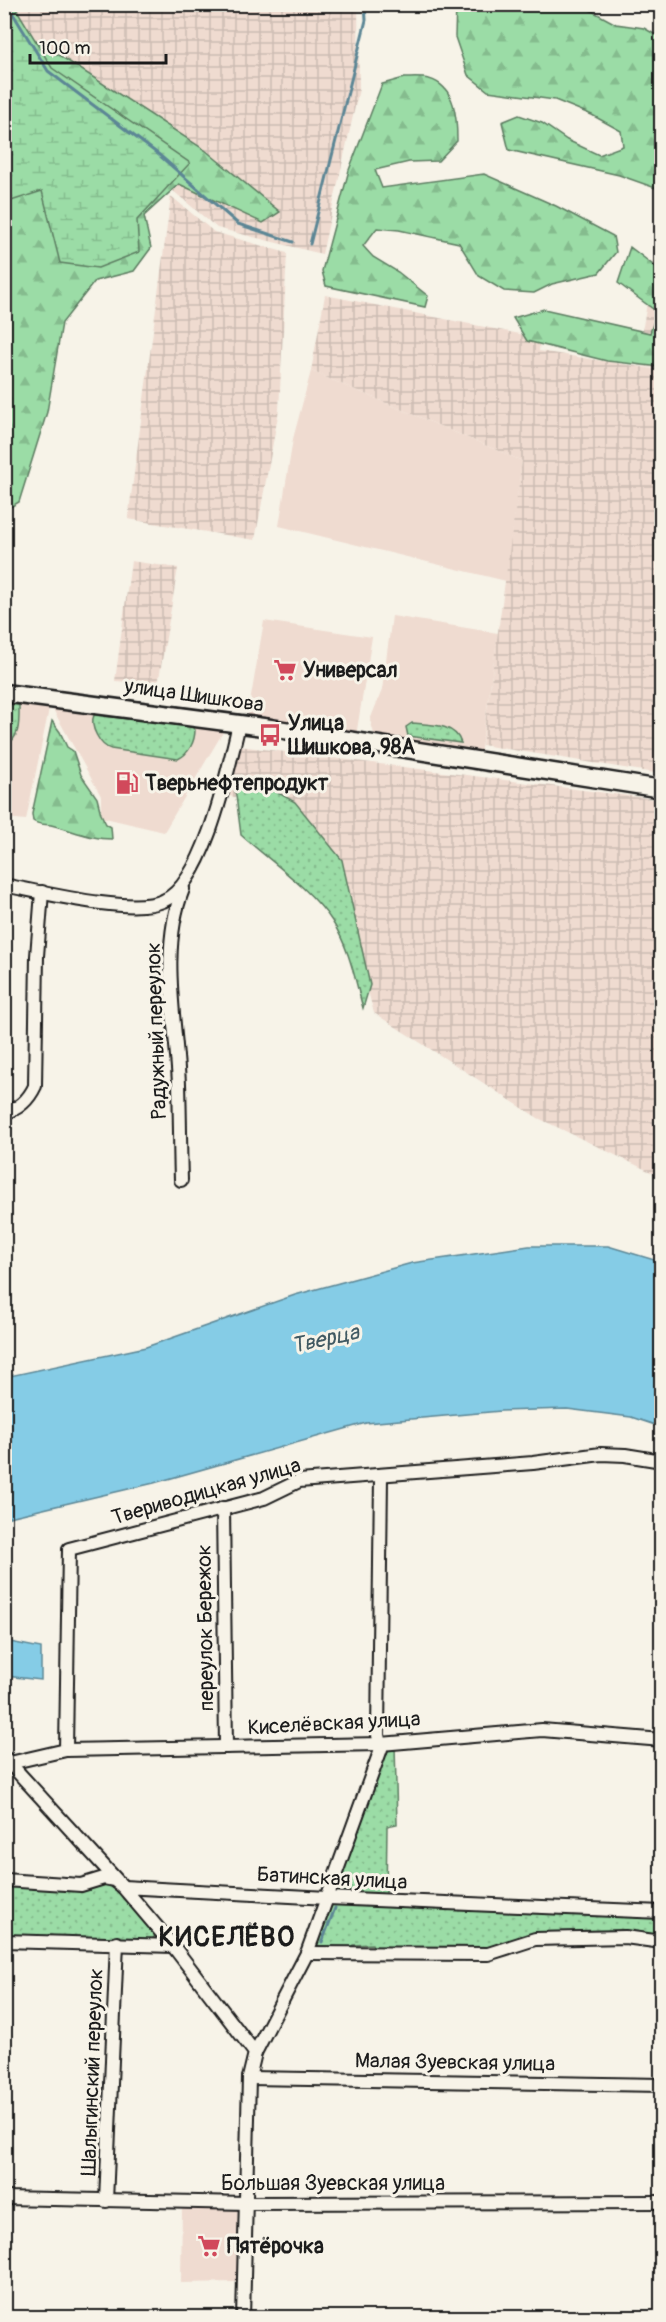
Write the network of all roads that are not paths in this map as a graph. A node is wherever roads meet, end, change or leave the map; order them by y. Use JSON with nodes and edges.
{"nodes":[{"id":1,"x":4,"y":693,"type":"edge"},
{"id":2,"x":239,"y":724,"type":"junction"},
{"id":3,"x":662,"y":789,"type":"edge"},
{"id":4,"x":186,"y":883,"type":"junction"},
{"id":5,"x":4,"y":885,"type":"edge"},
{"id":6,"x":42,"y":892,"type":"junction"},
{"id":7,"x":4,"y":1113,"type":"edge"},
{"id":8,"x":180,"y":1180,"type":"dead end"},
{"id":9,"x":662,"y":1461,"type":"edge"},
{"id":10,"x":381,"y":1477,"type":"junction"},
{"id":11,"x":223,"y":1508,"type":"junction"},
{"id":12,"x":662,"y":1740,"type":"edge"},
{"id":13,"x":381,"y":1744,"type":"junction"},
{"id":14,"x":226,"y":1747,"type":"junction"},
{"id":15,"x":66,"y":1750,"type":"junction"},
{"id":16,"x":7,"y":1760,"type":"edge"},
{"id":17,"x":4,"y":1880,"type":"edge"},
{"id":18,"x":123,"y":1887,"type":"junction"},
{"id":19,"x":328,"y":1898,"type":"junction"},
{"id":20,"x":662,"y":1912,"type":"edge"},
{"id":21,"x":4,"y":1941,"type":"edge"},
{"id":22,"x":662,"y":1942,"type":"edge"},
{"id":23,"x":117,"y":1943,"type":"junction"},
{"id":24,"x":173,"y":1946,"type":"junction"},
{"id":25,"x":307,"y":1953,"type":"junction"},
{"id":26,"x":255,"y":2053,"type":"junction"},
{"id":27,"x":249,"y":2078,"type":"junction"},
{"id":28,"x":662,"y":2085,"type":"edge"},
{"id":29,"x":4,"y":2198,"type":"edge"},
{"id":30,"x":106,"y":2201,"type":"junction"},
{"id":31,"x":662,"y":2202,"type":"edge"},
{"id":32,"x":247,"y":2203,"type":"junction"},
{"id":33,"x":243,"y":2318,"type":"edge"}],
"edges":[{"from":1,"to":2,"type":"main road","name":"улица Шишкова"},
{"from":2,"to":3,"type":"main road","name":"улица Шишкова"},
{"from":2,"to":4,"type":"street","name":"Радужный переулок"},
{"from":4,"to":6,"type":"street"},
{"from":4,"to":8,"type":"street","name":"Радужный переулок"},
{"from":5,"to":6,"type":"street"},
{"from":6,"to":7,"type":"street"},
{"from":9,"to":10,"type":"street","name":"Твериводицкая улица"},
{"from":10,"to":11,"type":"street","name":"Твериводицкая улица"},
{"from":10,"to":13,"type":"street"},
{"from":11,"to":14,"type":"street","name":"переулок Бережок"},
{"from":11,"to":15,"type":"street","name":"Твериводицкая улица"},
{"from":12,"to":13,"type":"street","name":"Киселёвская улица"},
{"from":13,"to":14,"type":"street","name":"Киселёвская улица"},
{"from":13,"to":19,"type":"street"},
{"from":14,"to":15,"type":"street","name":"Киселёвская улица"},
{"from":15,"to":16,"type":"street","name":"Киселёвская улица"},
{"from":16,"to":18,"type":"street"},
{"from":17,"to":18,"type":"street","name":"Батинская улица"},
{"from":18,"to":19,"type":"street","name":"Батинская улица"},
{"from":18,"to":24,"type":"street"},
{"from":19,"to":20,"type":"street","name":"Батинская улица"},
{"from":19,"to":25,"type":"street"},
{"from":21,"to":23,"type":"street"},
{"from":22,"to":25,"type":"street"},
{"from":23,"to":24,"type":"street"},
{"from":23,"to":30,"type":"street","name":"Шалыгинский переулок"},
{"from":24,"to":26,"type":"street"},
{"from":25,"to":26,"type":"street"},
{"from":26,"to":27,"type":"street"},
{"from":27,"to":28,"type":"street","name":"Малая Зуевская улица"},
{"from":27,"to":32,"type":"street"},
{"from":29,"to":30,"type":"street","name":"Большая Зуевская улица"},
{"from":30,"to":32,"type":"street","name":"Большая Зуевская улица"},
{"from":31,"to":32,"type":"street","name":"Большая Зуевская улица"},
{"from":32,"to":33,"type":"street"}]}
